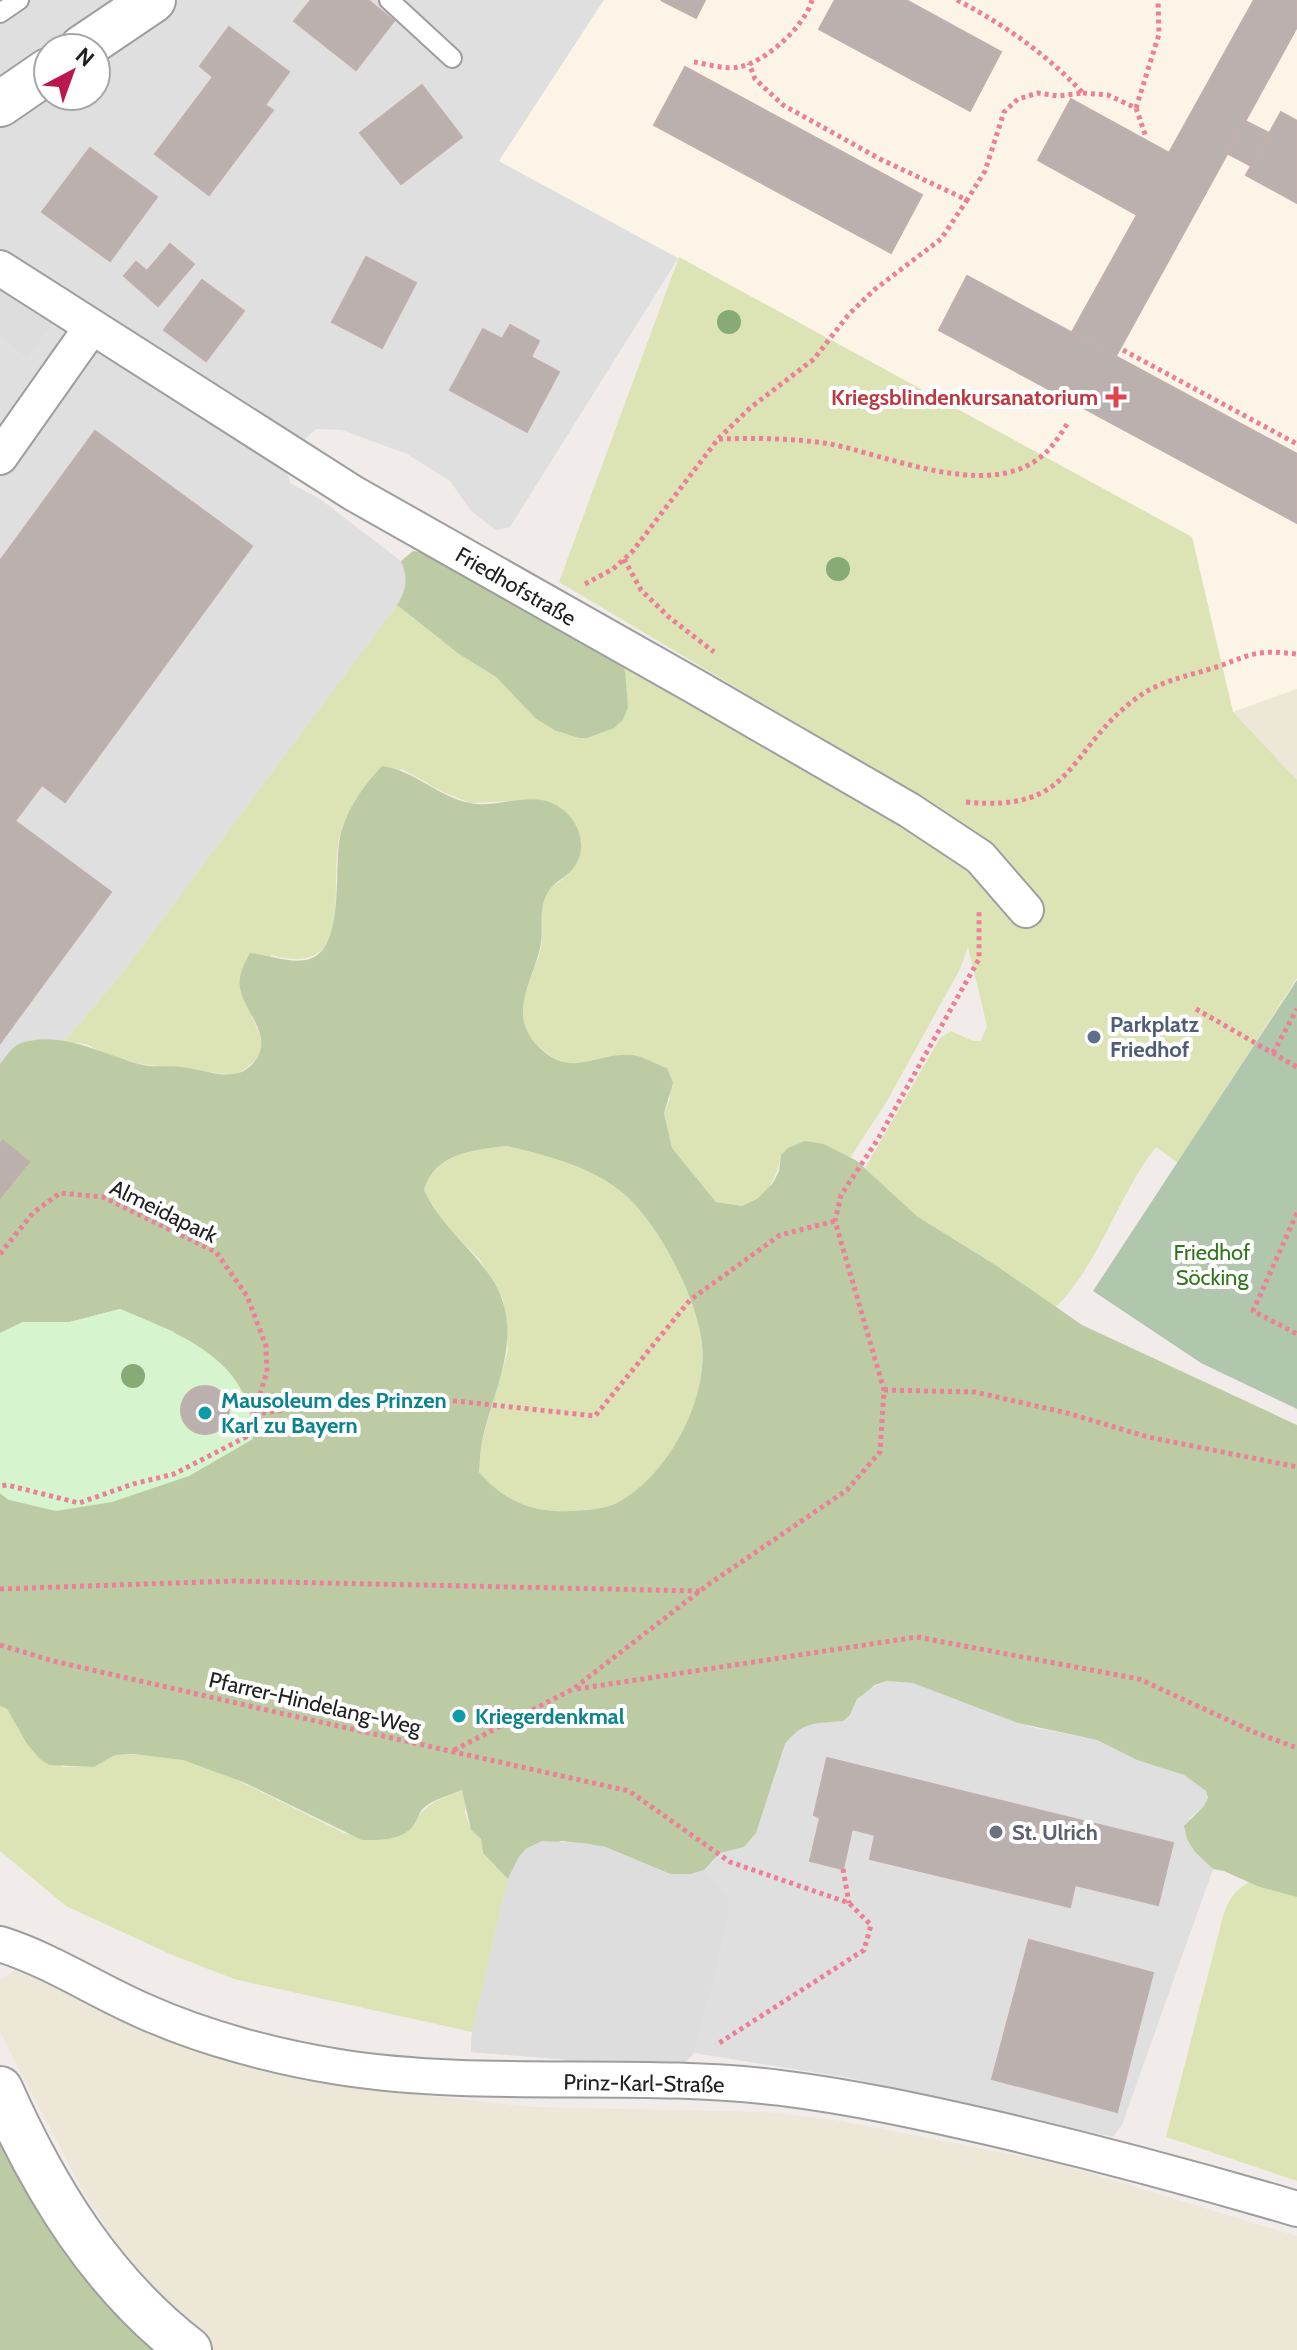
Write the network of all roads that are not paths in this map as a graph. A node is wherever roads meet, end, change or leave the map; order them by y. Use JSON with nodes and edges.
{"nodes":[{"id":1,"x":19,"y":0,"type":"edge"},
{"id":2,"x":153,"y":0,"type":"edge"},
{"id":3,"x":389,"y":0,"type":"edge"},
{"id":4,"x":0,"y":13,"type":"edge"},
{"id":5,"x":106,"y":32,"type":"edge"},
{"id":6,"x":452,"y":58,"type":"dead end"},
{"id":7,"x":32,"y":82,"type":"edge"},
{"id":8,"x":0,"y":104,"type":"edge"},
{"id":9,"x":0,"y":268,"type":"edge"},
{"id":10,"x":91,"y":328,"type":"junction"},
{"id":11,"x":0,"y":457,"type":"edge"},
{"id":12,"x":1026,"y":910,"type":"dead end"},
{"id":13,"x":0,"y":1944,"type":"edge"},
{"id":14,"x":0,"y":2089,"type":"edge"},
{"id":15,"x":1297,"y":2209,"type":"edge"},
{"id":16,"x":189,"y":2350,"type":"edge"}],
"edges":[{"from":1,"to":4,"type":"lane"},
{"from":2,"to":5,"type":"street"},
{"from":3,"to":6,"type":"lane"},
{"from":7,"to":8,"type":"street"},
{"from":9,"to":10,"type":"street","name":"Friedhofstraße"},
{"from":10,"to":11,"type":"street"},
{"from":10,"to":12,"type":"street","name":"Friedhofstraße"},
{"from":13,"to":15,"type":"street","name":"Prinz-Karl-Straße"},
{"from":14,"to":16,"type":"street"}]}
